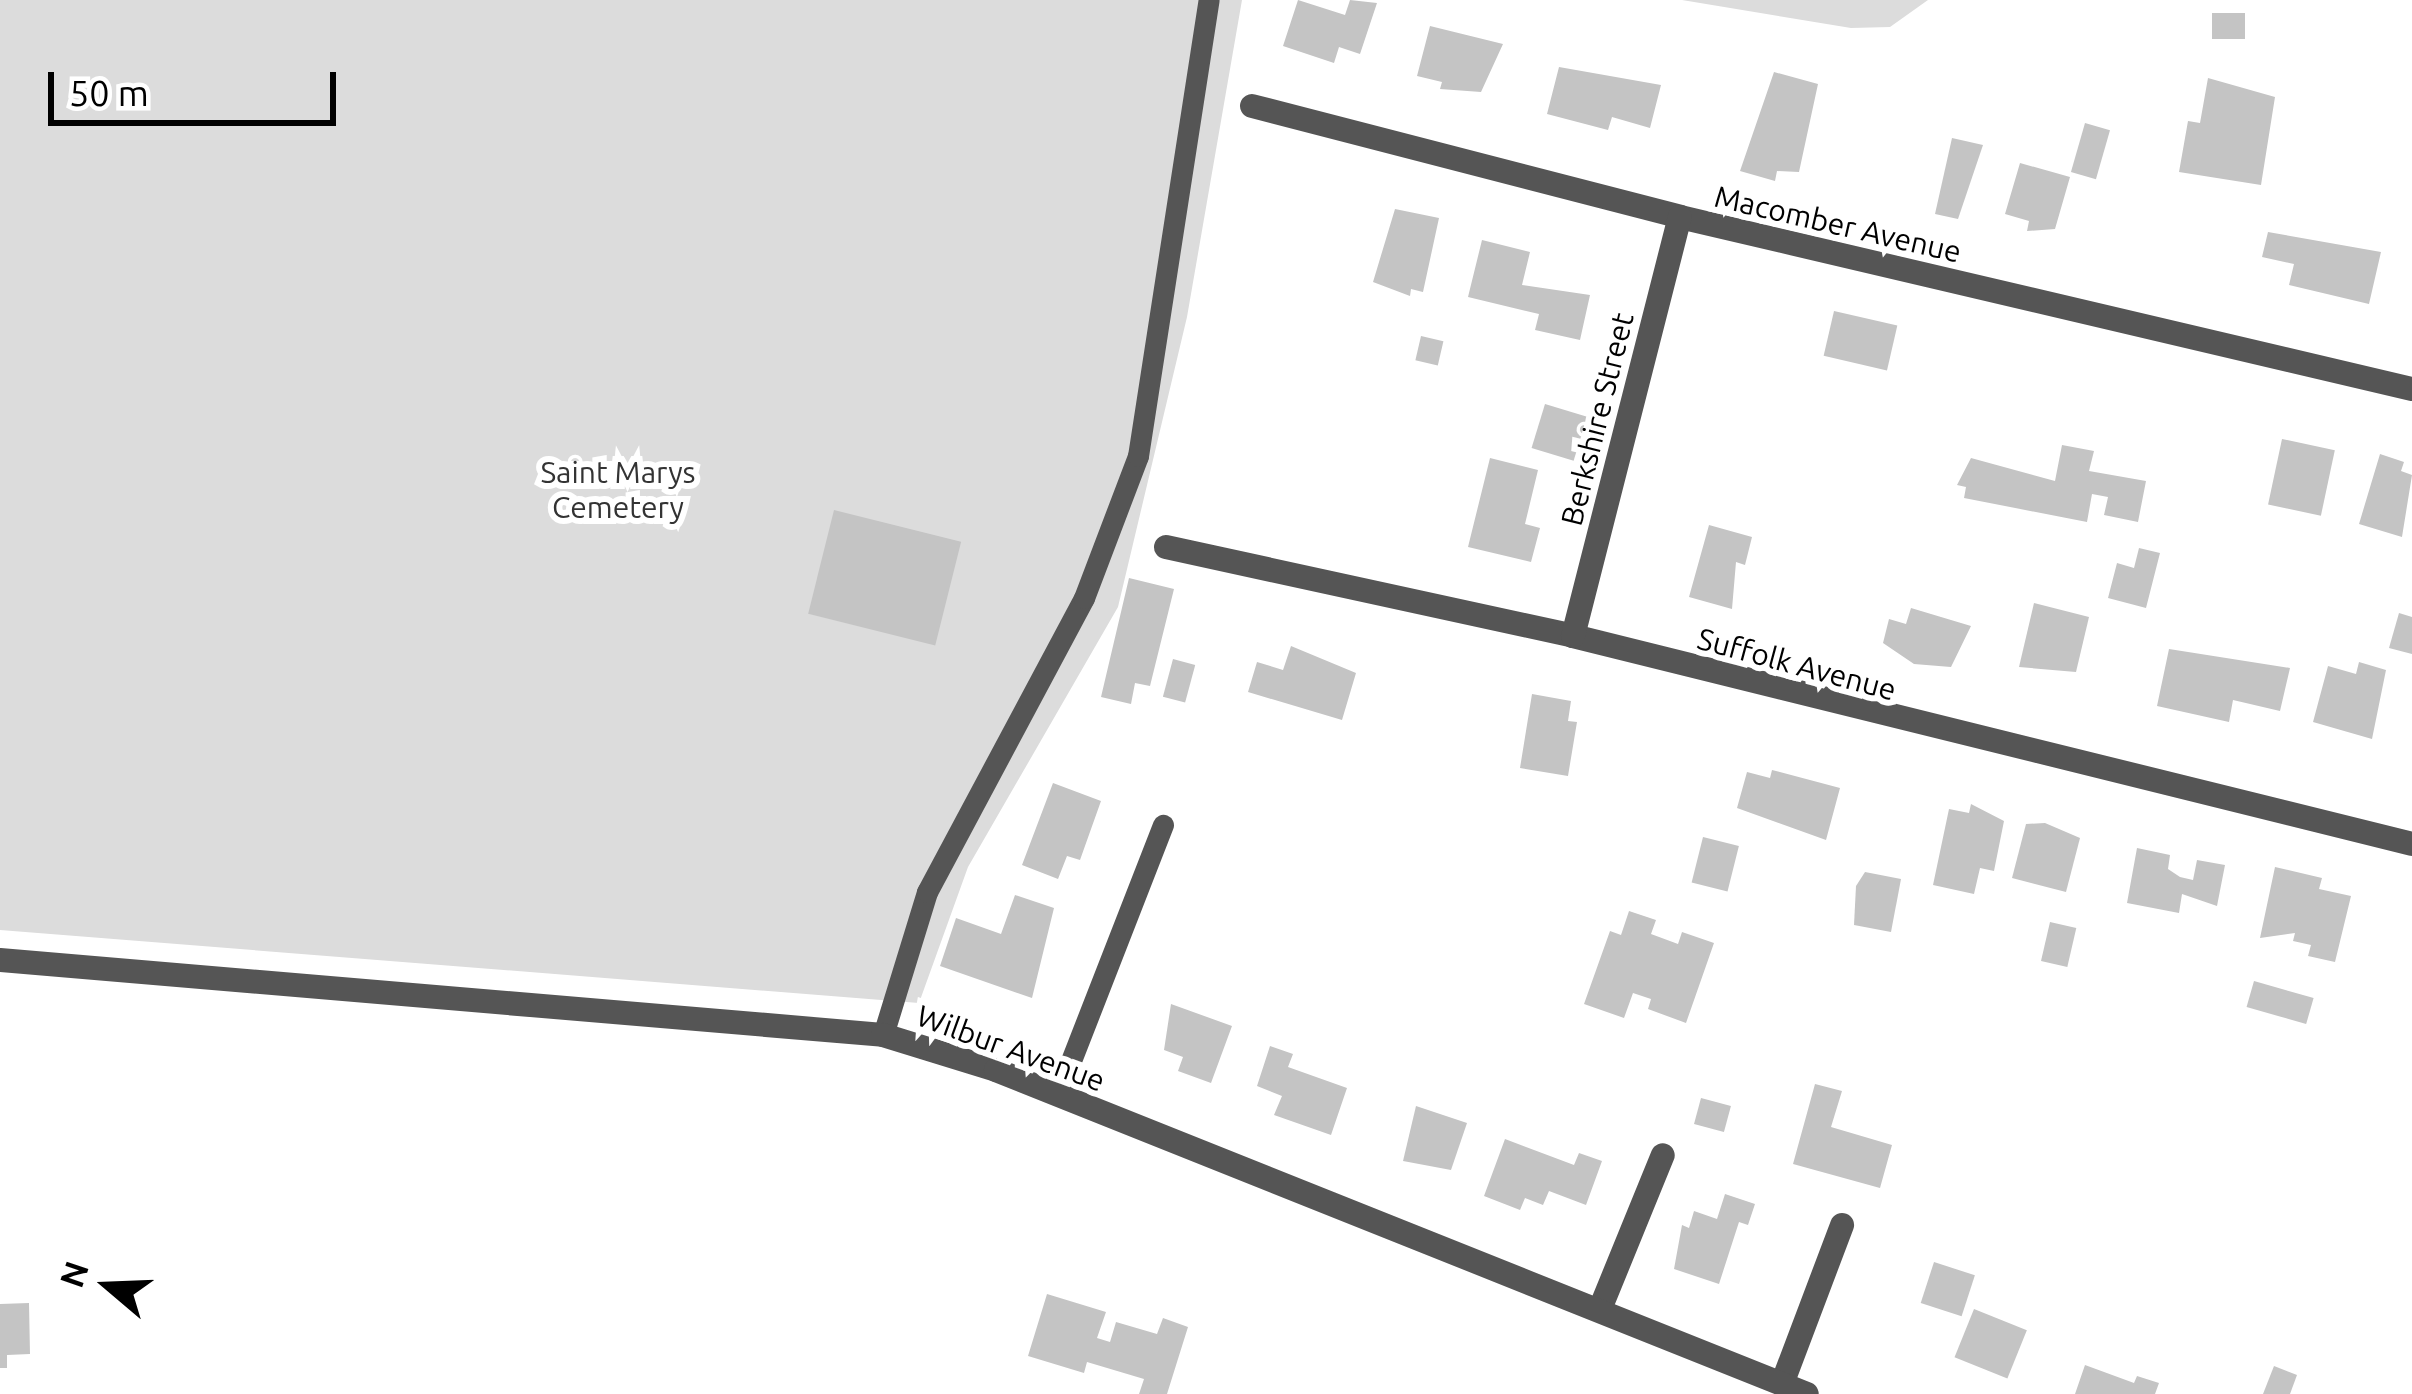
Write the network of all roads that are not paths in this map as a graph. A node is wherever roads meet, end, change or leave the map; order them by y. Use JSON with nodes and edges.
{"nodes":[{"id":1,"x":1209,"y":0,"type":"edge"},
{"id":2,"x":1252,"y":106,"type":"dead end"},
{"id":3,"x":1680,"y":218,"type":"junction"},
{"id":4,"x":2412,"y":389,"type":"edge"},
{"id":5,"x":1166,"y":548,"type":"dead end"},
{"id":6,"x":1573,"y":636,"type":"junction"},
{"id":7,"x":1163,"y":825,"type":"dead end"},
{"id":8,"x":2412,"y":844,"type":"edge"},
{"id":9,"x":0,"y":960,"type":"edge"},
{"id":10,"x":883,"y":1035,"type":"junction"},
{"id":11,"x":1058,"y":1094,"type":"junction"},
{"id":12,"x":1663,"y":1155,"type":"dead end"},
{"id":13,"x":1842,"y":1226,"type":"dead end"},
{"id":14,"x":1600,"y":1309,"type":"junction"},
{"id":15,"x":1782,"y":1384,"type":"junction"},
{"id":16,"x":1807,"y":1394,"type":"edge"}],
"edges":[{"from":1,"to":10,"type":"lane"},
{"from":2,"to":3,"type":"street","name":"Macomber Avenue"},
{"from":3,"to":4,"type":"street","name":"Macomber Avenue"},
{"from":3,"to":6,"type":"street","name":"Berkshire Street"},
{"from":5,"to":6,"type":"street","name":"Suffolk Avenue"},
{"from":6,"to":8,"type":"street","name":"Suffolk Avenue"},
{"from":7,"to":11,"type":"lane"},
{"from":9,"to":10,"type":"street","name":"Wilbur Avenue"},
{"from":10,"to":11,"type":"street","name":"Wilbur Avenue"},
{"from":11,"to":14,"type":"street","name":"Wilbur Avenue"},
{"from":12,"to":14,"type":"street"},
{"from":13,"to":15,"type":"street"},
{"from":14,"to":15,"type":"street","name":"Wilbur Avenue"},
{"from":15,"to":16,"type":"street","name":"Wilbur Avenue"}]}
